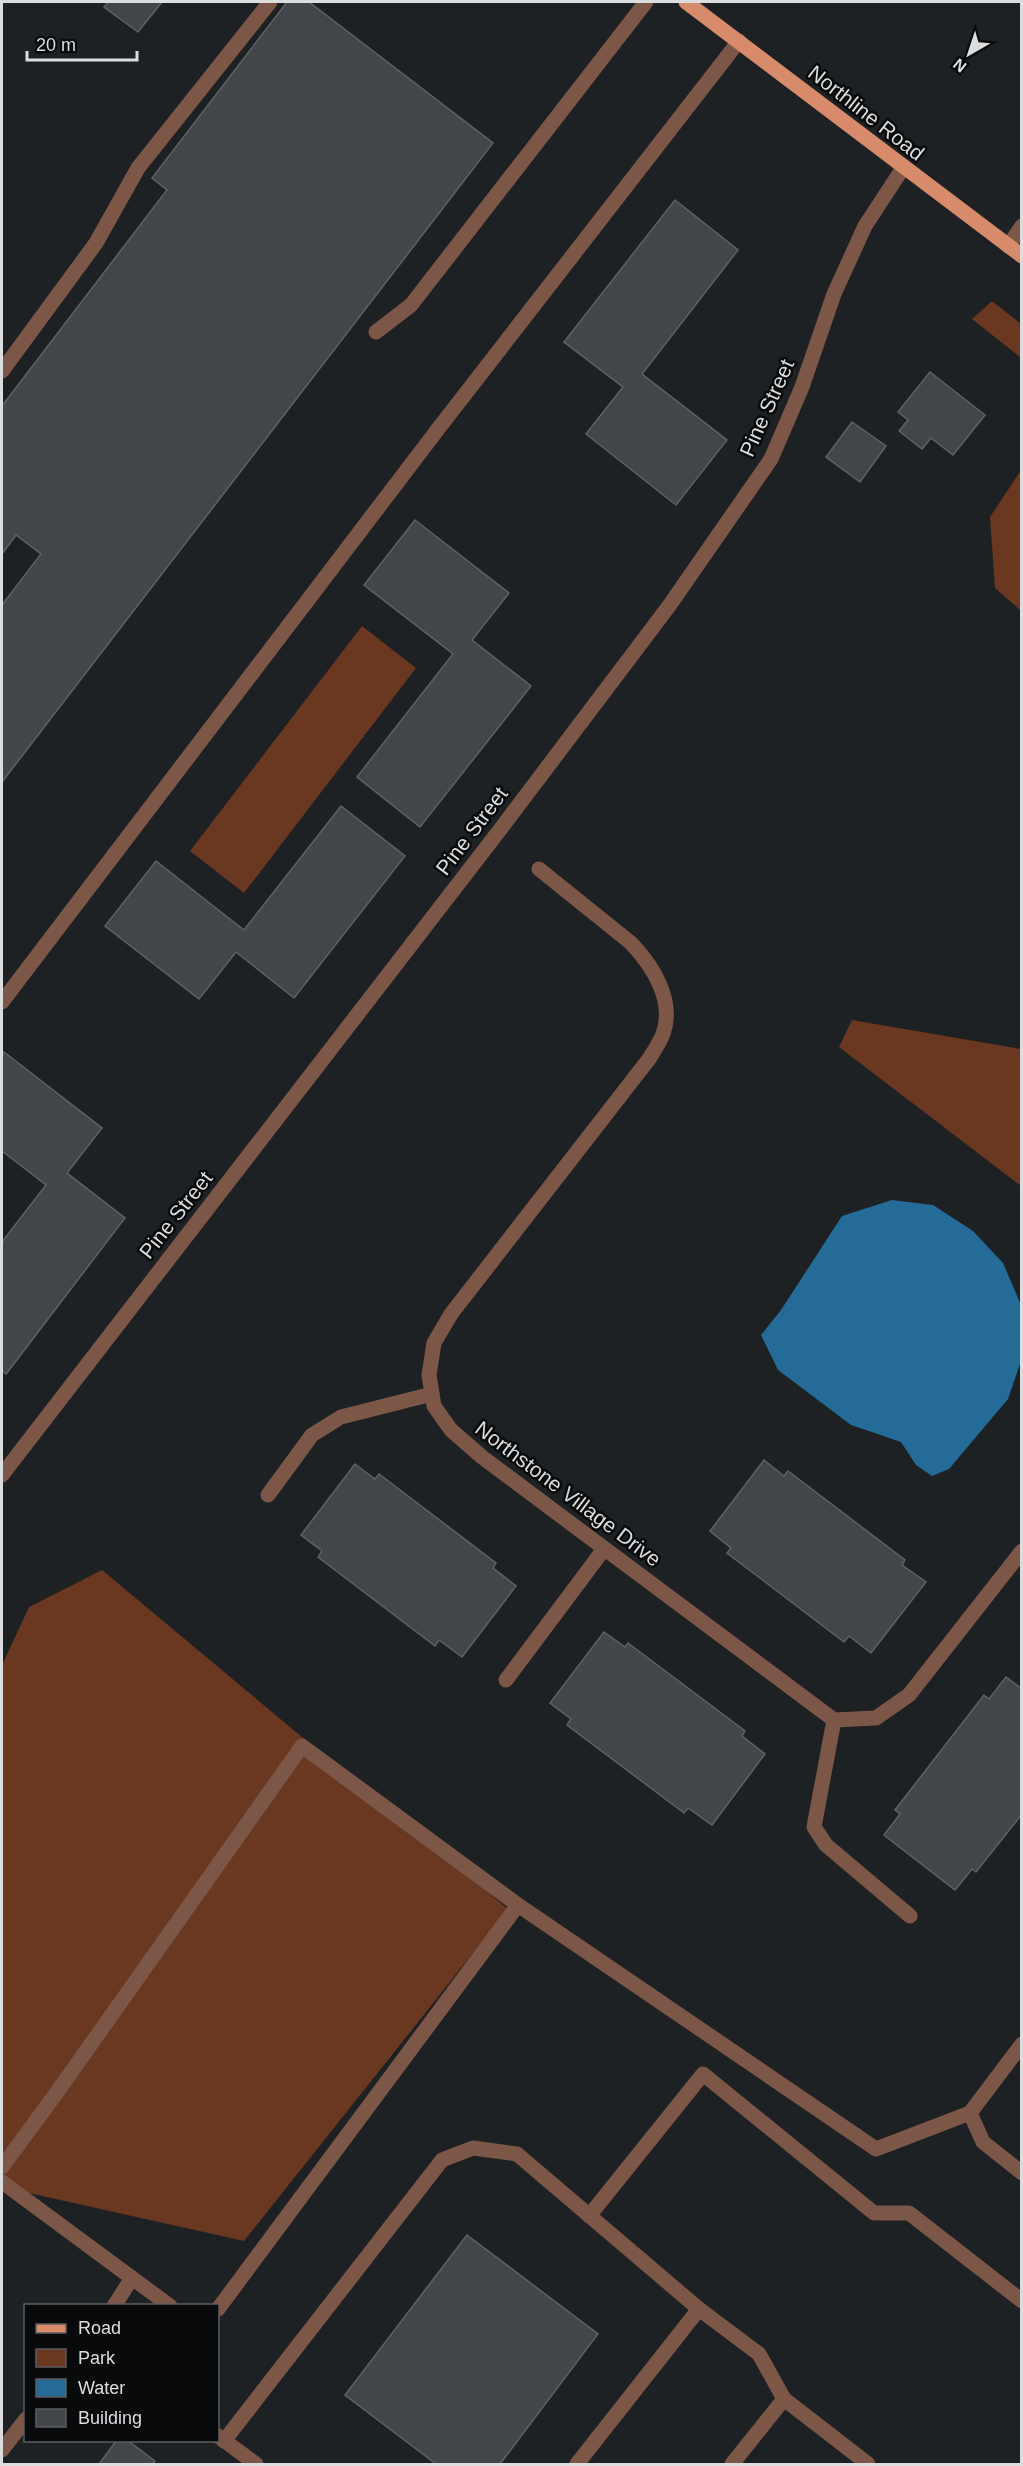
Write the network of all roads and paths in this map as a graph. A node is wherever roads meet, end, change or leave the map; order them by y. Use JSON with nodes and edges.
{"nodes":[{"id":1,"x":270,"y":2,"type":"edge"},
{"id":2,"x":646,"y":2,"type":"edge"},
{"id":3,"x":686,"y":2,"type":"edge"},
{"id":4,"x":740,"y":41,"type":"junction"},
{"id":5,"x":903,"y":168,"type":"junction"},
{"id":6,"x":1022,"y":226,"type":"edge"},
{"id":7,"x":1008,"y":246,"type":"junction"},
{"id":8,"x":1022,"y":256,"type":"edge"},
{"id":9,"x":376,"y":332,"type":"dead end"},
{"id":10,"x":2,"y":371,"type":"edge"},
{"id":11,"x":538,"y":869,"type":"dead end"},
{"id":12,"x":2,"y":1002,"type":"edge"},
{"id":13,"x":432,"y":1394,"type":"junction"},
{"id":14,"x":2,"y":1475,"type":"edge"},
{"id":15,"x":268,"y":1495,"type":"dead end"},
{"id":16,"x":604,"y":1549,"type":"junction"},
{"id":17,"x":1022,"y":1551,"type":"edge"},
{"id":18,"x":506,"y":1680,"type":"dead end"},
{"id":19,"x":834,"y":1720,"type":"junction"},
{"id":20,"x":518,"y":1905,"type":"junction"},
{"id":21,"x":909,"y":1916,"type":"dead end"},
{"id":22,"x":1022,"y":2044,"type":"edge"},
{"id":23,"x":970,"y":2113,"type":"junction"},
{"id":24,"x":2,"y":2167,"type":"edge"},
{"id":25,"x":1022,"y":2173,"type":"edge"},
{"id":26,"x":2,"y":2182,"type":"edge"},
{"id":27,"x":589,"y":2216,"type":"junction"},
{"id":28,"x":132,"y":2278,"type":"junction"},
{"id":29,"x":1022,"y":2301,"type":"edge"},
{"id":30,"x":115,"y":2304,"type":"edge"},
{"id":31,"x":167,"y":2304,"type":"edge"},
{"id":32,"x":219,"y":2308,"type":"edge"},
{"id":33,"x":699,"y":2309,"type":"junction"},
{"id":34,"x":784,"y":2399,"type":"junction"},
{"id":35,"x":24,"y":2422,"type":"edge"},
{"id":36,"x":220,"y":2438,"type":"edge"},
{"id":37,"x":2,"y":2450,"type":"edge"},
{"id":38,"x":256,"y":2464,"type":"edge"},
{"id":39,"x":577,"y":2464,"type":"edge"},
{"id":40,"x":732,"y":2464,"type":"edge"},
{"id":41,"x":868,"y":2464,"type":"edge"}],
"edges":[{"from":1,"to":10,"type":"street"},
{"from":2,"to":9,"type":"street"},
{"from":3,"to":4,"type":"main road","name":"Northline Road"},
{"from":4,"to":5,"type":"main road","name":"Northline Road"},
{"from":4,"to":12,"type":"street"},
{"from":5,"to":7,"type":"main road","name":"Northline Road"},
{"from":5,"to":14,"type":"street","name":"Pine Street"},
{"from":6,"to":7,"type":"street"},
{"from":7,"to":8,"type":"main road","name":"Northline Road"},
{"from":11,"to":13,"type":"street","name":"Northstone Village Drive"},
{"from":13,"to":15,"type":"street"},
{"from":13,"to":16,"type":"street","name":"Northstone Village Drive"},
{"from":16,"to":18,"type":"street"},
{"from":16,"to":19,"type":"street","name":"Northstone Village Drive"},
{"from":17,"to":19,"type":"street"},
{"from":19,"to":21,"type":"street"},
{"from":20,"to":23,"type":"street"},
{"from":20,"to":24,"type":"street"},
{"from":20,"to":32,"type":"street"},
{"from":22,"to":23,"type":"street"},
{"from":23,"to":25,"type":"street"},
{"from":26,"to":28,"type":"street"},
{"from":27,"to":29,"type":"street"},
{"from":27,"to":33,"type":"street"},
{"from":27,"to":36,"type":"street"},
{"from":28,"to":30,"type":"street"},
{"from":28,"to":31,"type":"street"},
{"from":33,"to":34,"type":"street"},
{"from":33,"to":39,"type":"street"},
{"from":34,"to":40,"type":"street"},
{"from":34,"to":41,"type":"street"},
{"from":35,"to":37,"type":"street"},
{"from":36,"to":38,"type":"street"}]}
